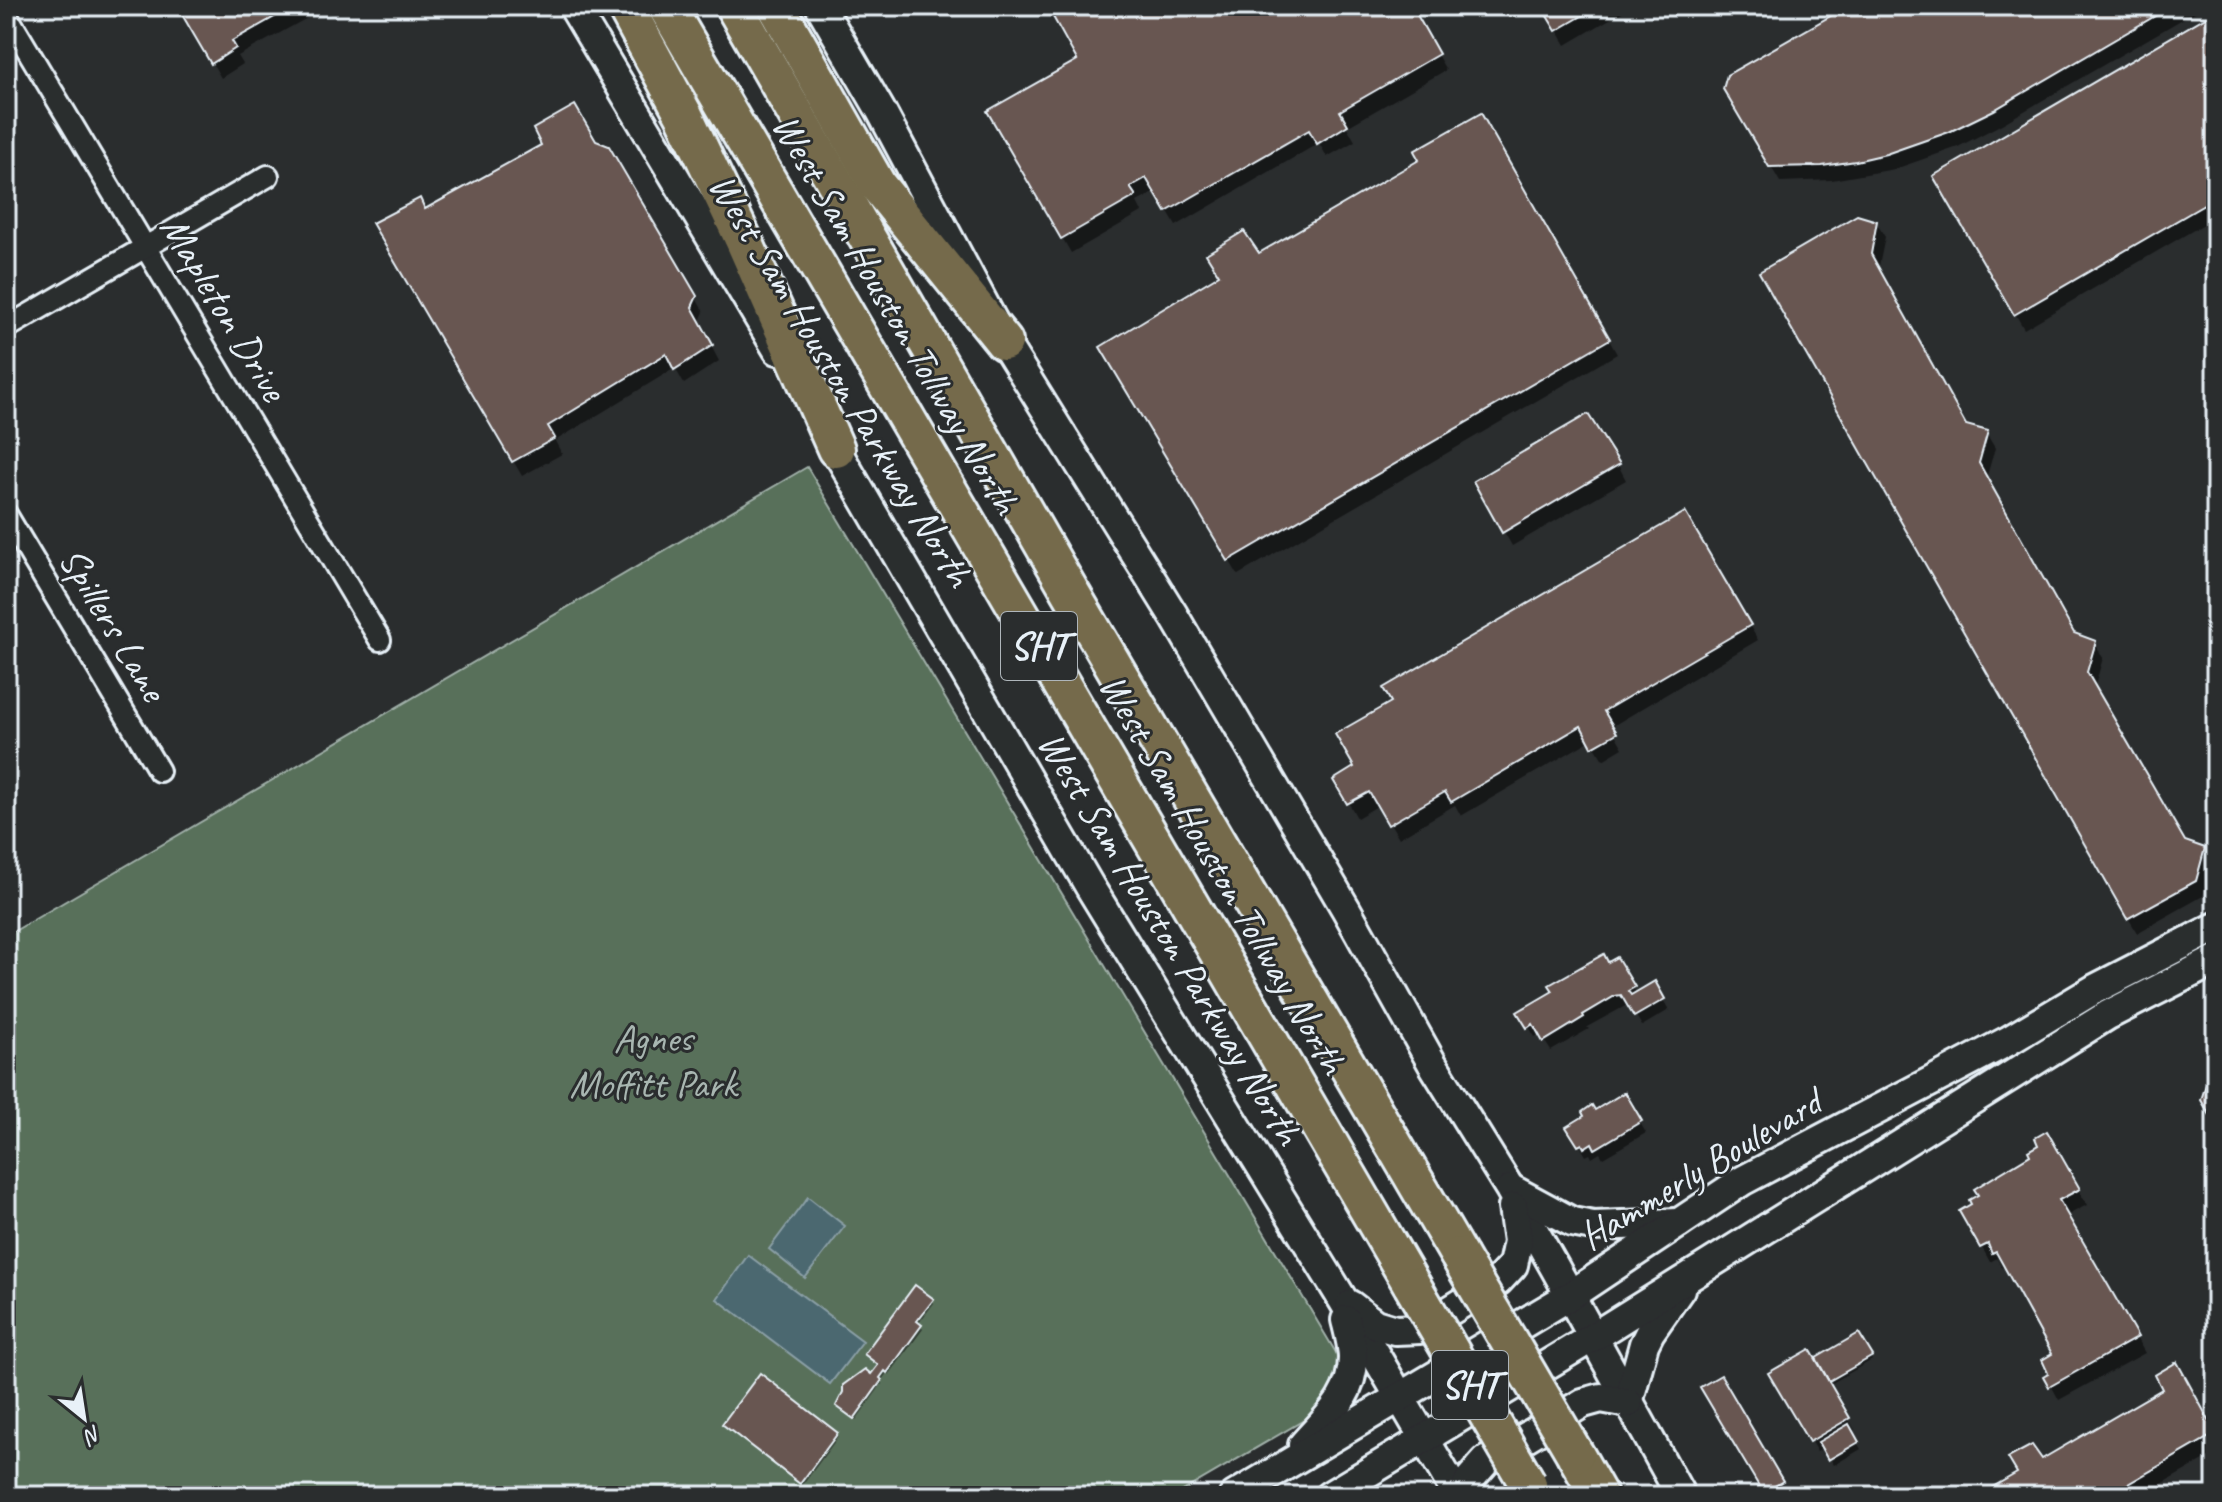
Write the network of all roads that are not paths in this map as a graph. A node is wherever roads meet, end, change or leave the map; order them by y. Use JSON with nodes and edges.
{"nodes":[{"id":1,"x":573,"y":6,"type":"edge"},
{"id":2,"x":625,"y":6,"type":"edge"},
{"id":3,"x":666,"y":6,"type":"edge"},
{"id":4,"x":734,"y":6,"type":"edge"},
{"id":5,"x":776,"y":6,"type":"edge"},
{"id":6,"x":820,"y":6,"type":"edge"},
{"id":7,"x":6,"y":14,"type":"edge"},
{"id":8,"x":268,"y":176,"type":"dead end"},
{"id":9,"x":145,"y":246,"type":"junction"},
{"id":10,"x":6,"y":328,"type":"edge"},
{"id":11,"x":1004,"y":342,"type":"junction"},
{"id":12,"x":836,"y":449,"type":"junction"},
{"id":13,"x":6,"y":514,"type":"edge"},
{"id":14,"x":380,"y":640,"type":"dead end"},
{"id":15,"x":159,"y":771,"type":"dead end"},
{"id":16,"x":2216,"y":927,"type":"edge"},
{"id":17,"x":2216,"y":960,"type":"edge"},
{"id":18,"x":1510,"y":1189,"type":"junction"},
{"id":19,"x":1679,"y":1223,"type":"junction"},
{"id":20,"x":1688,"y":1278,"type":"junction"},
{"id":21,"x":1571,"y":1295,"type":"junction"},
{"id":22,"x":1343,"y":1300,"type":"junction"},
{"id":23,"x":1593,"y":1337,"type":"junction"},
{"id":24,"x":1401,"y":1397,"type":"junction"},
{"id":25,"x":1628,"y":1403,"type":"junction"},
{"id":26,"x":1424,"y":1440,"type":"junction"},
{"id":27,"x":1283,"y":1467,"type":"junction"},
{"id":28,"x":1531,"y":1490,"type":"edge"},
{"id":29,"x":1336,"y":1495,"type":"edge"},
{"id":30,"x":1234,"y":1496,"type":"edge"},
{"id":31,"x":1460,"y":1496,"type":"edge"},
{"id":32,"x":1599,"y":1496,"type":"edge"},
{"id":33,"x":1681,"y":1496,"type":"edge"}],
"edges":[{"from":1,"to":12,"type":"main road","name":"West Sam Houston Parkway North"},
{"from":2,"to":12,"type":"highway"},
{"from":3,"to":28,"type":"highway","name":"West Sam Houston Tollway North","number":"SHT","bridge":true},
{"from":4,"to":32,"type":"highway","name":"West Sam Houston Tollway North","number":"SHT","bridge":true},
{"from":5,"to":11,"type":"highway"},
{"from":6,"to":11,"type":"main road"},
{"from":7,"to":9,"type":"street","name":"Mapleton Drive"},
{"from":8,"to":9,"type":"street"},
{"from":9,"to":10,"type":"street"},
{"from":9,"to":14,"type":"street","name":"Mapleton Drive"},
{"from":11,"to":18,"type":"main road"},
{"from":12,"to":22,"type":"main road","name":"West Sam Houston Parkway North"},
{"from":13,"to":15,"type":"street","name":"Spillers Lane"},
{"from":16,"to":19,"type":"main road","name":"Hammerly Boulevard"},
{"from":17,"to":20,"type":"main road","name":"Hammerly Boulevard"},
{"from":18,"to":19,"type":"main road"},
{"from":18,"to":21,"type":"main road"},
{"from":18,"to":22,"type":"main road"},
{"from":19,"to":21,"type":"main road","name":"Hammerly Boulevard"},
{"from":20,"to":23,"type":"main road","name":"Hammerly Boulevard"},
{"from":20,"to":25,"type":"main road"},
{"from":21,"to":23,"type":"main road"},
{"from":21,"to":24,"type":"main road","name":"Hammerly Boulevard"},
{"from":22,"to":24,"type":"main road","name":"West Sam Houston Parkway North"},
{"from":22,"to":27,"type":"main road"},
{"from":23,"to":25,"type":"main road"},
{"from":23,"to":26,"type":"main road","name":"Hammerly Boulevard"},
{"from":24,"to":26,"type":"main road","name":"West Sam Houston Parkway North"},
{"from":24,"to":27,"type":"main road","name":"Hammerly Boulevard"},
{"from":25,"to":31,"type":"main road"},
{"from":25,"to":33,"type":"main road"},
{"from":26,"to":29,"type":"main road","name":"Hammerly Boulevard"},
{"from":26,"to":31,"type":"main road","name":"West Sam Houston Parkway North"},
{"from":27,"to":30,"type":"main road","name":"Hammerly Boulevard"}]}
